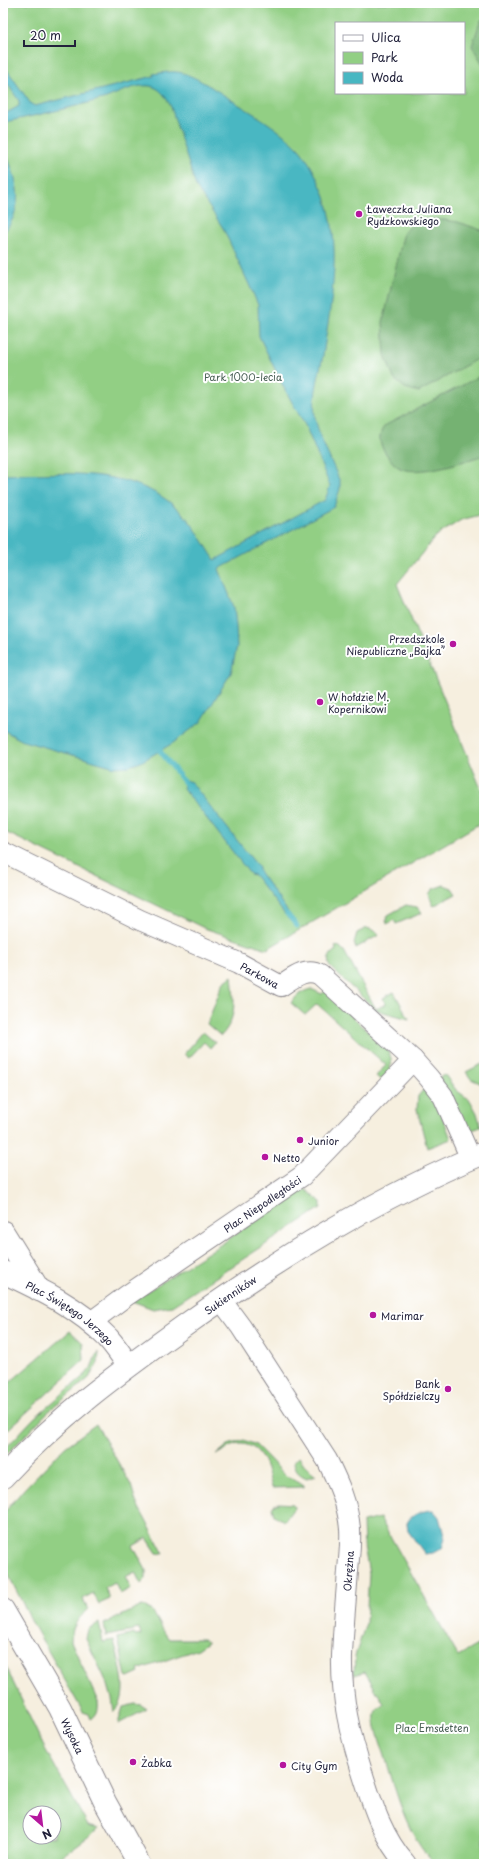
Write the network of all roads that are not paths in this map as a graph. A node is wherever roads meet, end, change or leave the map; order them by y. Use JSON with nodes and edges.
{"nodes":[{"id":1,"x":3,"y":852,"type":"edge"},
{"id":2,"x":413,"y":1060,"type":"junction"},
{"id":3,"x":477,"y":1156,"type":"edge"},
{"id":4,"x":5,"y":1245,"type":"edge"},
{"id":5,"x":3,"y":1272,"type":"edge"},
{"id":6,"x":39,"y":1290,"type":"junction"},
{"id":7,"x":221,"y":1300,"type":"junction"},
{"id":8,"x":91,"y":1322,"type":"junction"},
{"id":9,"x":128,"y":1365,"type":"junction"},
{"id":10,"x":3,"y":1477,"type":"edge"},
{"id":11,"x":3,"y":1610,"type":"edge"},
{"id":12,"x":139,"y":1864,"type":"edge"},
{"id":13,"x":406,"y":1864,"type":"edge"}],
"edges":[{"from":1,"to":2,"type":"street","name":"Parkowa"},
{"from":2,"to":3,"type":"street","name":"Parkowa"},
{"from":2,"to":8,"type":"street","name":"Plac Niepodległości"},
{"from":3,"to":7,"type":"main road","name":"Sukienników"},
{"from":4,"to":6,"type":"main road"},
{"from":5,"to":6,"type":"main road","name":"Plac Świętego Jerzego"},
{"from":6,"to":8,"type":"main road","name":"Plac Świętego Jerzego"},
{"from":7,"to":9,"type":"main road","name":"Sukienników"},
{"from":7,"to":13,"type":"street","name":"Okrężna"},
{"from":8,"to":9,"type":"main road","name":"Plac Świętego Jerzego"},
{"from":9,"to":10,"type":"main road","name":"Sukienników"},
{"from":11,"to":12,"type":"main road","name":"Wysoka"}]}
